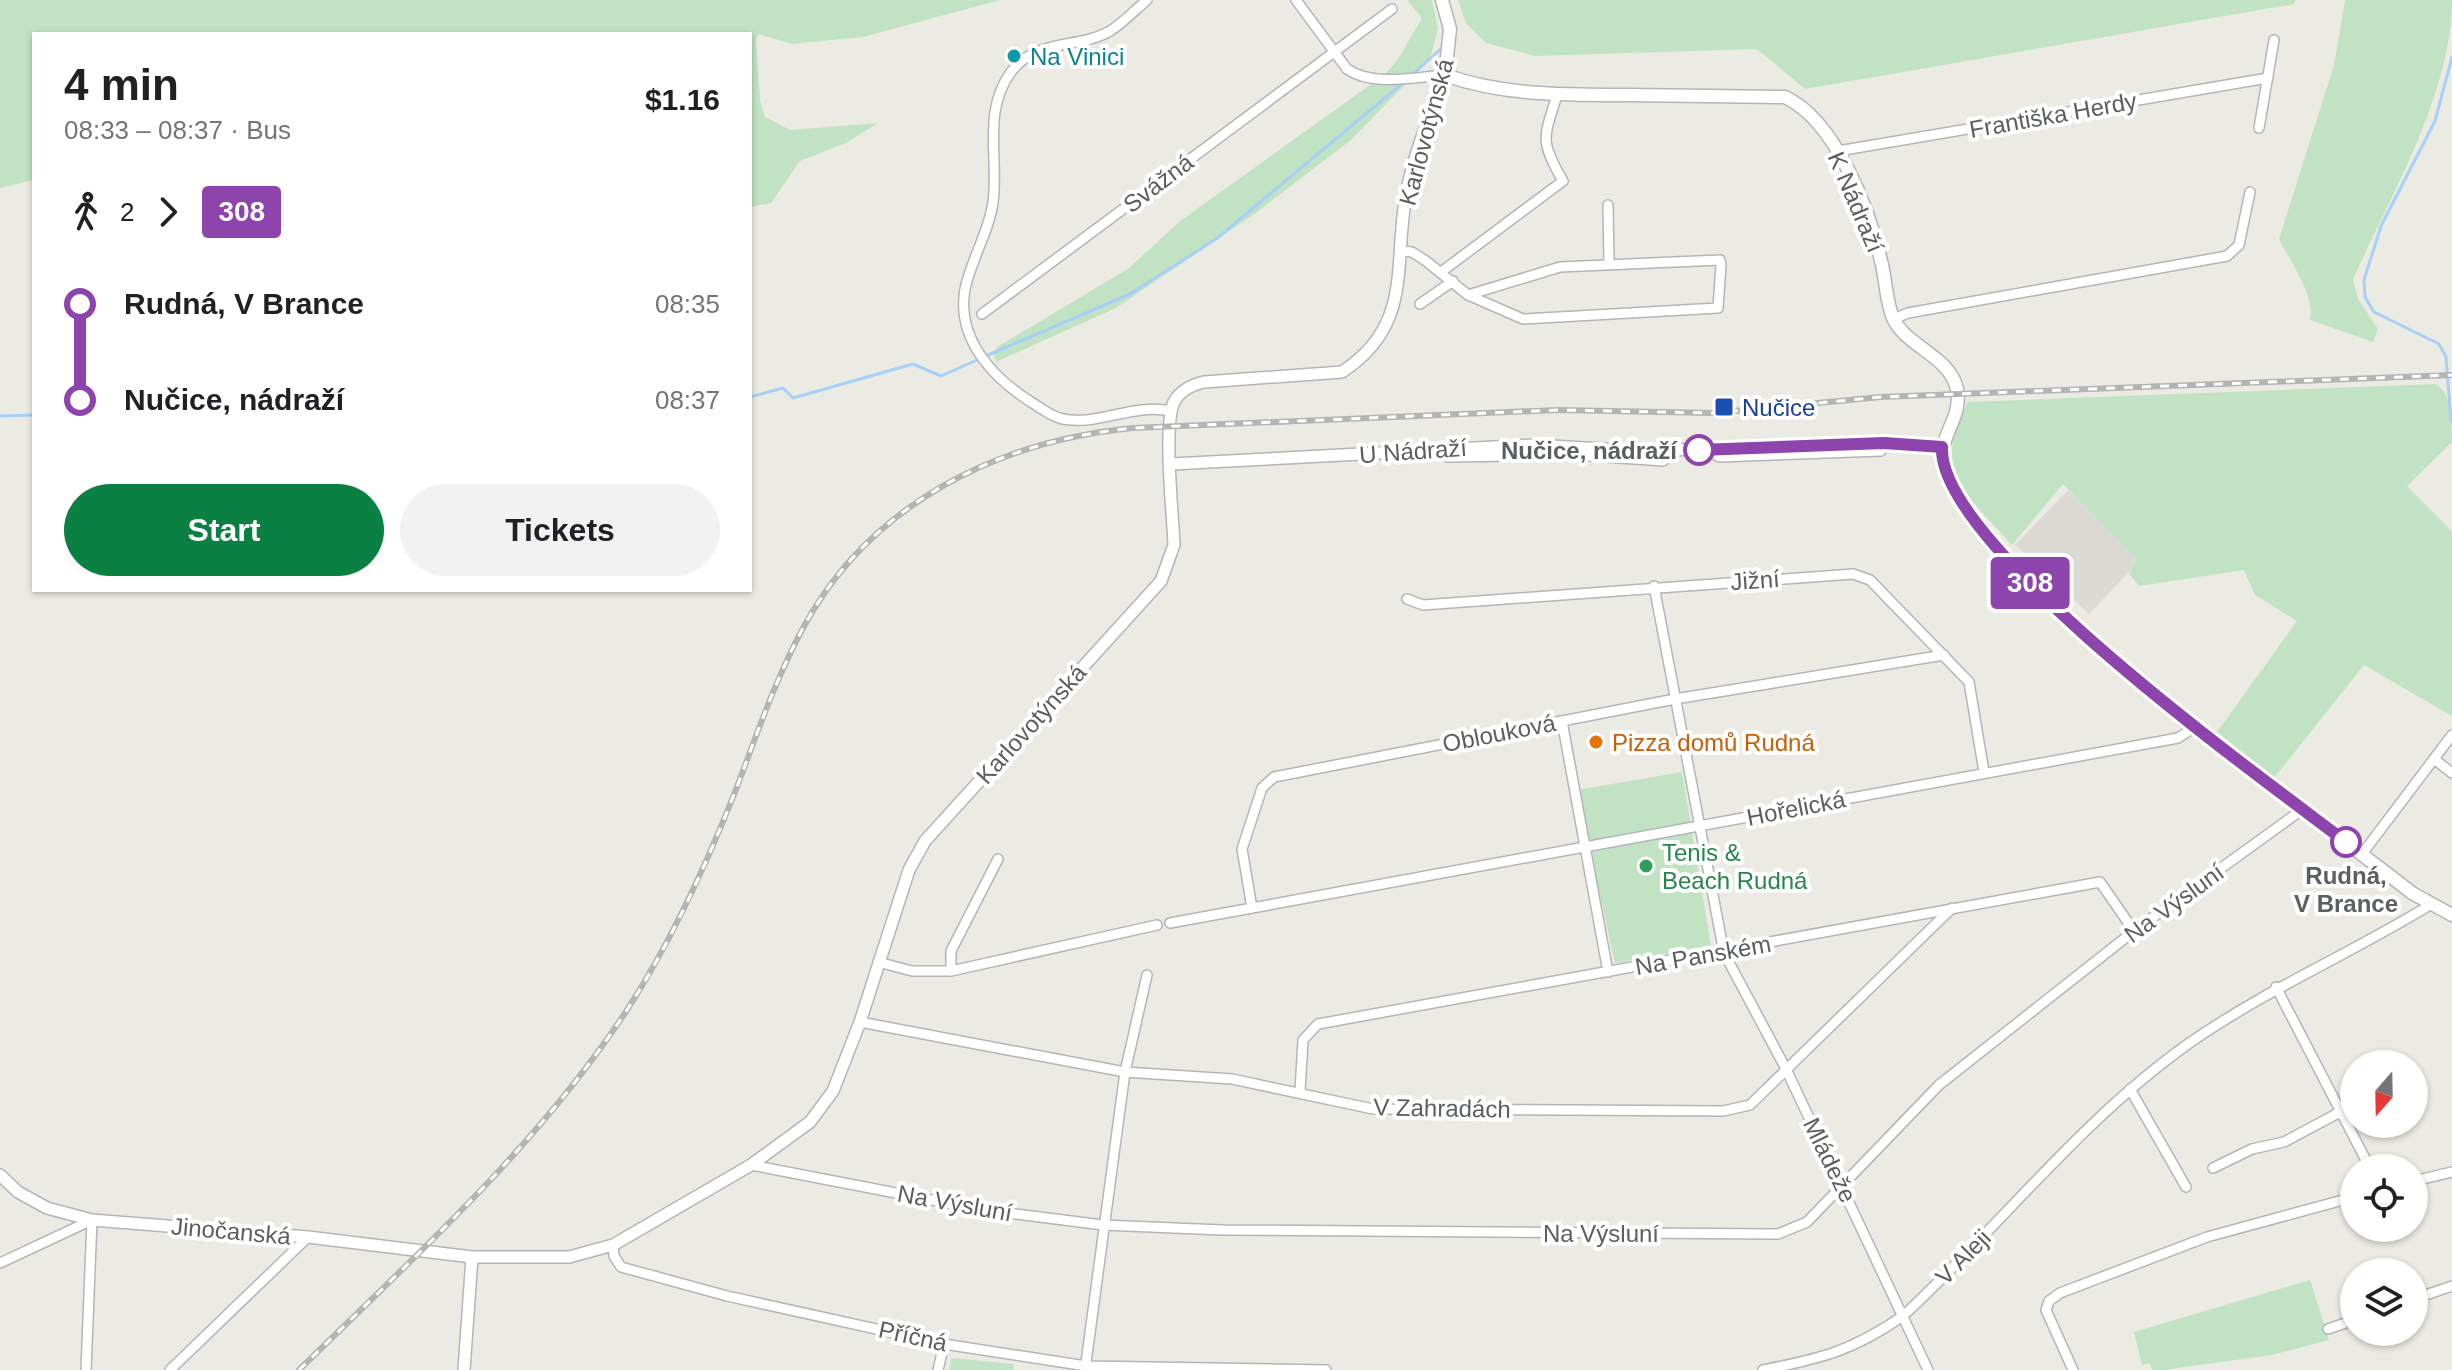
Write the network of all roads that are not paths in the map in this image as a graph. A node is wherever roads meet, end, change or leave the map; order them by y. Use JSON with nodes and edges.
{"nodes":[{"id":1,"x":1147,"y":0,"type":"edge"},
{"id":2,"x":1296,"y":0,"type":"edge"},
{"id":3,"x":1442,"y":0,"type":"edge"},
{"id":4,"x":1392,"y":9,"type":"dead end"},
{"id":5,"x":2274,"y":40,"type":"dead end"},
{"id":6,"x":1334,"y":51,"type":"junction"},
{"id":7,"x":1445,"y":75,"type":"junction"},
{"id":8,"x":2268,"y":78,"type":"junction"},
{"id":9,"x":1557,"y":95,"type":"junction"},
{"id":10,"x":2259,"y":128,"type":"dead end"},
{"id":11,"x":1838,"y":151,"type":"junction"},
{"id":12,"x":2250,"y":192,"type":"dead end"},
{"id":13,"x":1608,"y":205,"type":"dead end"},
{"id":14,"x":1401,"y":251,"type":"junction"},
{"id":15,"x":1609,"y":264,"type":"junction"},
{"id":16,"x":1441,"y":272,"type":"junction"},
{"id":17,"x":1453,"y":281,"type":"junction"},
{"id":18,"x":1468,"y":295,"type":"junction"},
{"id":19,"x":1420,"y":304,"type":"dead end"},
{"id":20,"x":982,"y":314,"type":"dead end"},
{"id":21,"x":1894,"y":319,"type":"junction"},
{"id":22,"x":1171,"y":411,"type":"junction"},
{"id":23,"x":1942,"y":447,"type":"junction"},
{"id":24,"x":1172,"y":464,"type":"junction"},
{"id":25,"x":1654,"y":586,"type":"junction"},
{"id":26,"x":1407,"y":599,"type":"dead end"},
{"id":27,"x":1944,"y":655,"type":"junction"},
{"id":28,"x":1675,"y":699,"type":"junction"},
{"id":29,"x":1562,"y":721,"type":"junction"},
{"id":30,"x":2195,"y":727,"type":"junction"},
{"id":31,"x":2452,"y":735,"type":"edge"},
{"id":32,"x":2434,"y":759,"type":"junction"},
{"id":33,"x":1984,"y":772,"type":"junction"},
{"id":34,"x":2452,"y":773,"type":"edge"},
{"id":35,"x":2303,"y":809,"type":"junction"},
{"id":36,"x":1700,"y":826,"type":"junction"},
{"id":37,"x":1583,"y":849,"type":"junction"},
{"id":38,"x":2362,"y":854,"type":"junction"},
{"id":39,"x":998,"y":859,"type":"dead end"},
{"id":40,"x":2430,"y":905,"type":"junction"},
{"id":41,"x":1252,"y":908,"type":"junction"},
{"id":42,"x":1952,"y":908,"type":"junction"},
{"id":43,"x":2452,"y":915,"type":"edge"},
{"id":44,"x":1170,"y":923,"type":"dead end"},
{"id":45,"x":1157,"y":925,"type":"dead end"},
{"id":46,"x":2134,"y":931,"type":"junction"},
{"id":47,"x":1724,"y":953,"type":"junction"},
{"id":48,"x":878,"y":962,"type":"junction"},
{"id":49,"x":951,"y":971,"type":"junction"},
{"id":50,"x":1608,"y":972,"type":"junction"},
{"id":51,"x":1147,"y":975,"type":"dead end"},
{"id":52,"x":2276,"y":987,"type":"junction"},
{"id":53,"x":860,"y":1022,"type":"junction"},
{"id":54,"x":1786,"y":1069,"type":"junction"},
{"id":55,"x":1125,"y":1072,"type":"junction"},
{"id":56,"x":2130,"y":1089,"type":"junction"},
{"id":57,"x":1300,"y":1091,"type":"junction"},
{"id":58,"x":2340,"y":1107,"type":"edge"},
{"id":59,"x":2340,"y":1112,"type":"edge"},
{"id":60,"x":751,"y":1165,"type":"junction"},
{"id":61,"x":2213,"y":1168,"type":"dead end"},
{"id":62,"x":2452,"y":1172,"type":"edge"},
{"id":63,"x":0,"y":1175,"type":"edge"},
{"id":64,"x":2428,"y":1178,"type":"edge"},
{"id":65,"x":1842,"y":1186,"type":"junction"},
{"id":66,"x":2186,"y":1187,"type":"dead end"},
{"id":67,"x":2340,"y":1201,"type":"edge"},
{"id":68,"x":92,"y":1220,"type":"junction"},
{"id":69,"x":1103,"y":1225,"type":"junction"},
{"id":70,"x":308,"y":1237,"type":"junction"},
{"id":71,"x":613,"y":1245,"type":"junction"},
{"id":72,"x":472,"y":1257,"type":"junction"},
{"id":73,"x":0,"y":1263,"type":"edge"},
{"id":74,"x":2452,"y":1286,"type":"edge"},
{"id":75,"x":2428,"y":1294,"type":"edge"},
{"id":76,"x":1903,"y":1316,"type":"junction"},
{"id":77,"x":2340,"y":1325,"type":"edge"},
{"id":78,"x":2328,"y":1329,"type":"dead end"},
{"id":79,"x":944,"y":1344,"type":"junction"},
{"id":80,"x":1086,"y":1368,"type":"edge"},
{"id":81,"x":86,"y":1370,"type":"edge"},
{"id":82,"x":170,"y":1370,"type":"edge"},
{"id":83,"x":464,"y":1370,"type":"edge"},
{"id":84,"x":938,"y":1370,"type":"edge"},
{"id":85,"x":1234,"y":1370,"type":"edge"},
{"id":86,"x":1326,"y":1370,"type":"edge"},
{"id":87,"x":1763,"y":1370,"type":"edge"},
{"id":88,"x":1928,"y":1370,"type":"edge"},
{"id":89,"x":2073,"y":1370,"type":"edge"}],
"edges":[{"from":1,"to":22,"type":"street"},
{"from":2,"to":6,"type":"street"},
{"from":3,"to":7,"type":"main road","name":"Karlovotýnská"},
{"from":4,"to":6,"type":"street","name":"Svážná"},
{"from":5,"to":8,"type":"street"},
{"from":6,"to":7,"type":"street"},
{"from":6,"to":20,"type":"street","name":"Svážná"},
{"from":7,"to":9,"type":"main road","name":"K Nádraží"},
{"from":7,"to":14,"type":"street","name":"Karlovotýnská"},
{"from":8,"to":10,"type":"street"},
{"from":8,"to":11,"type":"street","name":"Františka Herdy"},
{"from":9,"to":11,"type":"main road","name":"K Nádraží"},
{"from":9,"to":16,"type":"street"},
{"from":11,"to":21,"type":"main road","name":"K Nádraží"},
{"from":12,"to":21,"type":"street"},
{"from":13,"to":15,"type":"street"},
{"from":14,"to":16,"type":"street"},
{"from":14,"to":22,"type":"street","name":"Karlovotýnská"},
{"from":15,"to":18,"type":"street"},
{"from":15,"to":18,"type":"street"},
{"from":16,"to":17,"type":"street"},
{"from":17,"to":18,"type":"street"},
{"from":17,"to":19,"type":"street"},
{"from":21,"to":23,"type":"main road"},
{"from":22,"to":24,"type":"street","name":"Karlovotýnská"},
{"from":23,"to":24,"type":"street","name":"U Nádraží"},
{"from":23,"to":30,"type":"main road"},
{"from":24,"to":48,"type":"street","name":"Karlovotýnská"},
{"from":25,"to":26,"type":"street","name":"Jižní"},
{"from":25,"to":27,"type":"street","name":"Jižní"},
{"from":25,"to":28,"type":"street","name":"Mládeže"},
{"from":27,"to":28,"type":"street","name":"Oblouková"},
{"from":27,"to":33,"type":"street","name":"Jižní"},
{"from":28,"to":29,"type":"street","name":"Oblouková"},
{"from":28,"to":36,"type":"street","name":"Mládeže"},
{"from":29,"to":37,"type":"street"},
{"from":29,"to":41,"type":"street","name":"Oblouková"},
{"from":30,"to":33,"type":"street","name":"Hořelická"},
{"from":30,"to":35,"type":"main road"},
{"from":31,"to":32,"type":"street"},
{"from":32,"to":34,"type":"street"},
{"from":32,"to":38,"type":"street"},
{"from":33,"to":36,"type":"street","name":"Hořelická"},
{"from":35,"to":38,"type":"main road"},
{"from":35,"to":46,"type":"street","name":"Na Výsluní"},
{"from":36,"to":37,"type":"street","name":"Hořelická"},
{"from":36,"to":47,"type":"street","name":"Mládeže"},
{"from":37,"to":41,"type":"street","name":"Hořelická"},
{"from":37,"to":50,"type":"street"},
{"from":38,"to":40,"type":"main road"},
{"from":39,"to":49,"type":"street"},
{"from":40,"to":43,"type":"main road"},
{"from":40,"to":52,"type":"street","name":"V Aleji"},
{"from":41,"to":44,"type":"street"},
{"from":42,"to":46,"type":"street","name":"Na Panském"},
{"from":42,"to":47,"type":"street","name":"Na Panském"},
{"from":42,"to":54,"type":"street","name":"V Zahradách"},
{"from":45,"to":49,"type":"street"},
{"from":46,"to":65,"type":"street","name":"Na Výsluní"},
{"from":47,"to":50,"type":"street","name":"Na Panském"},
{"from":47,"to":54,"type":"street","name":"Mládeže"},
{"from":48,"to":49,"type":"street"},
{"from":48,"to":53,"type":"street","name":"Karlovotýnská"},
{"from":50,"to":57,"type":"street","name":"Na Panském"},
{"from":51,"to":55,"type":"street"},
{"from":52,"to":56,"type":"street","name":"V Aleji"},
{"from":52,"to":58,"type":"street"},
{"from":53,"to":55,"type":"street","name":"V Zahradách"},
{"from":53,"to":60,"type":"street","name":"Karlovotýnská"},
{"from":54,"to":57,"type":"street","name":"V Zahradách"},
{"from":54,"to":65,"type":"street","name":"Mládeže"},
{"from":55,"to":57,"type":"street","name":"V Zahradách"},
{"from":55,"to":69,"type":"street"},
{"from":56,"to":66,"type":"street"},
{"from":56,"to":76,"type":"street","name":"V Aleji"},
{"from":59,"to":61,"type":"street"},
{"from":60,"to":69,"type":"street","name":"Na Výsluní"},
{"from":60,"to":71,"type":"street","name":"Karlovotýnská"},
{"from":62,"to":64,"type":"street"},
{"from":63,"to":68,"type":"street","name":"Jinočanská"},
{"from":65,"to":69,"type":"street","name":"Na Výsluní"},
{"from":65,"to":76,"type":"street","name":"Mládeže"},
{"from":67,"to":89,"type":"street"},
{"from":68,"to":70,"type":"street","name":"Jinočanská"},
{"from":68,"to":73,"type":"street"},
{"from":68,"to":81,"type":"street"},
{"from":69,"to":80,"type":"street"},
{"from":70,"to":72,"type":"street","name":"Jinočanská"},
{"from":70,"to":82,"type":"street"},
{"from":71,"to":72,"type":"street","name":"Karlovotýnská"},
{"from":71,"to":79,"type":"street","name":"Příčná"},
{"from":72,"to":83,"type":"street"},
{"from":74,"to":75,"type":"street"},
{"from":76,"to":87,"type":"street","name":"V Aleji"},
{"from":76,"to":88,"type":"street","name":"Mládeže"},
{"from":77,"to":78,"type":"street"},
{"from":79,"to":80,"type":"street","name":"Příčná"},
{"from":79,"to":84,"type":"street"},
{"from":80,"to":85,"type":"street","name":"Příčná"},
{"from":85,"to":86,"type":"street"}]}
